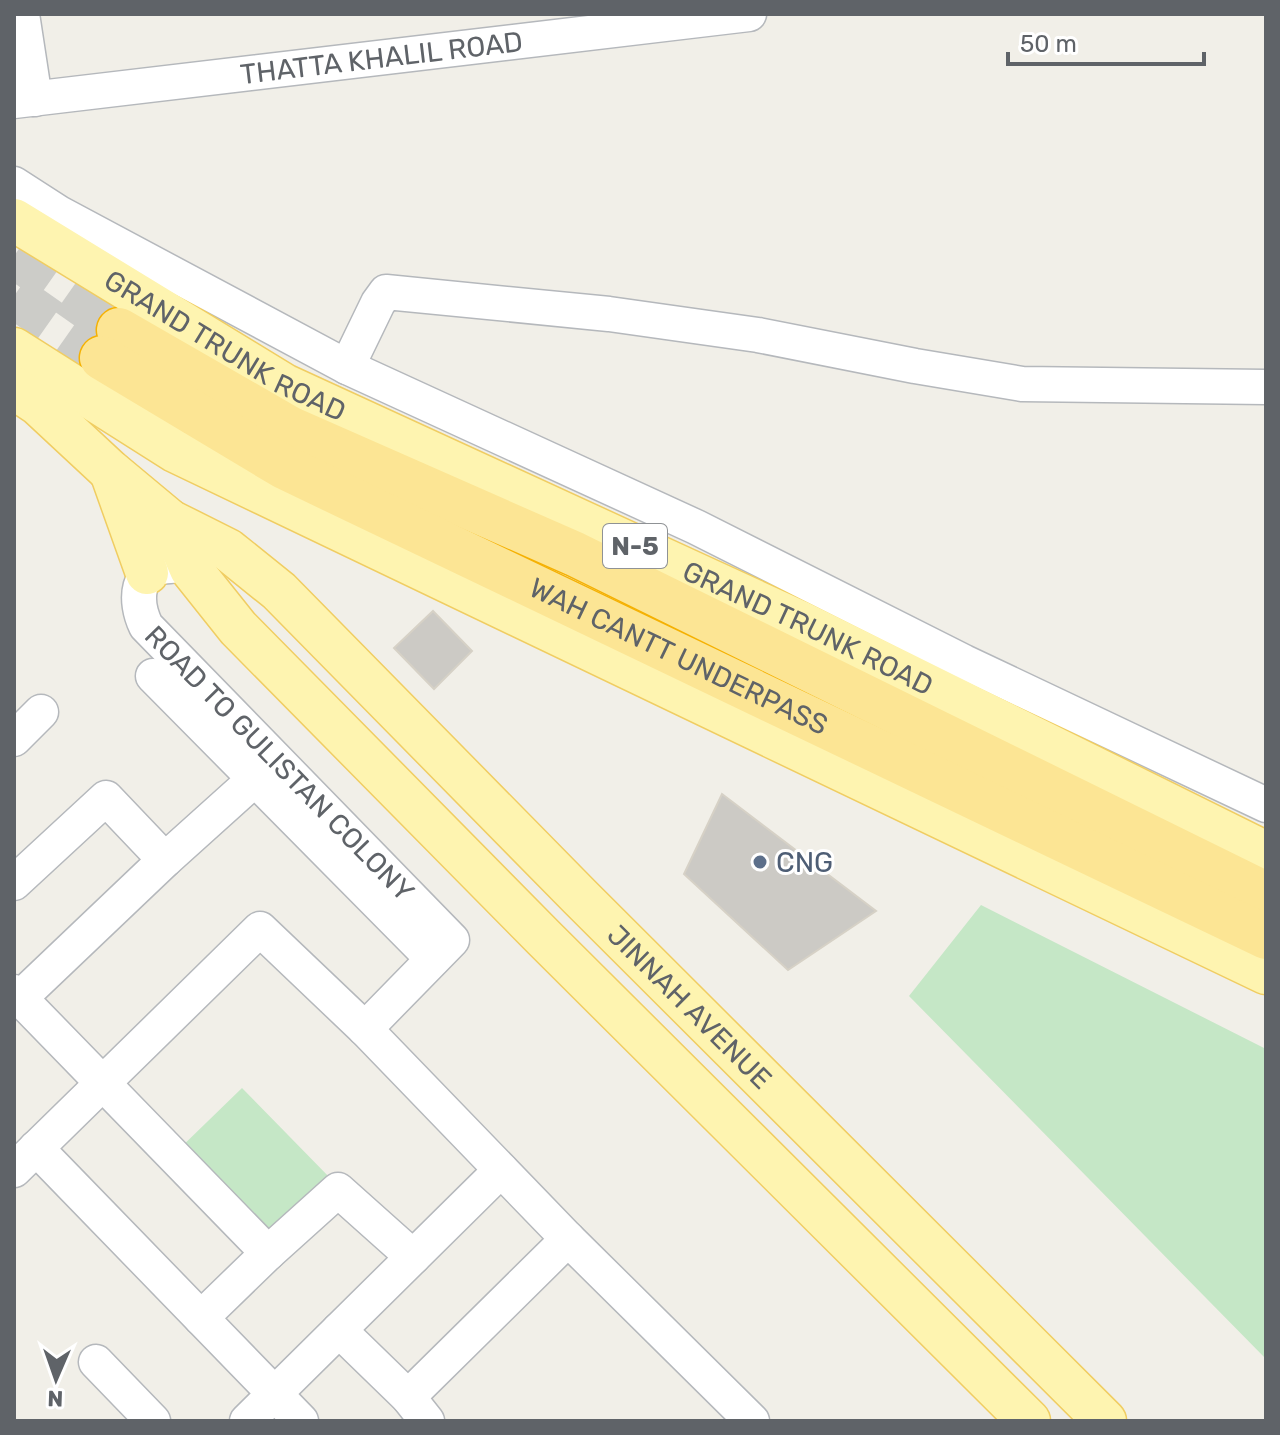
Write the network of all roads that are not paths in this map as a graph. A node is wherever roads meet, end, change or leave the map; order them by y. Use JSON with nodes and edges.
{"nodes":[{"id":1,"x":22,"y":14,"type":"edge"},
{"id":2,"x":749,"y":14,"type":"edge"},
{"id":3,"x":711,"y":16,"type":"edge"},
{"id":4,"x":607,"y":22,"type":"edge"},
{"id":5,"x":25,"y":100,"type":"edge"},
{"id":6,"x":14,"y":184,"type":"edge"},
{"id":7,"x":14,"y":220,"type":"edge"},
{"id":8,"x":14,"y":349,"type":"edge"},
{"id":9,"x":347,"y":367,"type":"junction"},
{"id":10,"x":1266,"y":387,"type":"edge"},
{"id":11,"x":14,"y":388,"type":"edge"},
{"id":12,"x":110,"y":471,"type":"junction"},
{"id":13,"x":170,"y":521,"type":"junction"},
{"id":14,"x":191,"y":569,"type":"junction"},
{"id":15,"x":147,"y":573,"type":"junction"},
{"id":16,"x":808,"y":606,"type":"junction"},
{"id":17,"x":153,"y":676,"type":"dead end"},
{"id":18,"x":41,"y":712,"type":"dead end"},
{"id":19,"x":14,"y":739,"type":"edge"},
{"id":20,"x":254,"y":780,"type":"junction"},
{"id":21,"x":1266,"y":805,"type":"edge"},
{"id":22,"x":1266,"y":853,"type":"edge"},
{"id":23,"x":165,"y":860,"type":"junction"},
{"id":24,"x":14,"y":883,"type":"edge"},
{"id":25,"x":1266,"y":894,"type":"edge"},
{"id":26,"x":1266,"y":937,"type":"edge"},
{"id":27,"x":443,"y":950,"type":"junction"},
{"id":28,"x":1266,"y":973,"type":"edge"},
{"id":29,"x":17,"y":995,"type":"edge"},
{"id":30,"x":365,"y":1029,"type":"junction"},
{"id":31,"x":102,"y":1084,"type":"junction"},
{"id":32,"x":21,"y":1159,"type":"edge"},
{"id":33,"x":501,"y":1170,"type":"junction"},
{"id":34,"x":568,"y":1239,"type":"junction"},
{"id":35,"x":268,"y":1253,"type":"junction"},
{"id":36,"x":413,"y":1257,"type":"junction"},
{"id":37,"x":201,"y":1318,"type":"junction"},
{"id":38,"x":339,"y":1330,"type":"junction"},
{"id":39,"x":96,"y":1362,"type":"dead end"},
{"id":40,"x":274,"y":1394,"type":"junction"},
{"id":41,"x":417,"y":1409,"type":"edge"},
{"id":42,"x":153,"y":1421,"type":"edge"},
{"id":43,"x":247,"y":1421,"type":"edge"},
{"id":44,"x":301,"y":1421,"type":"edge"},
{"id":45,"x":752,"y":1421,"type":"edge"},
{"id":46,"x":1029,"y":1421,"type":"edge"},
{"id":47,"x":1105,"y":1421,"type":"edge"}],
"edges":[{"from":1,"to":5,"type":"street"},
{"from":2,"to":3,"type":"street","name":"THATTA KHALIL ROAD"},
{"from":3,"to":4,"type":"street","name":"THATTA KHALIL ROAD"},
{"from":4,"to":5,"type":"street","name":"THATTA KHALIL ROAD"},
{"from":6,"to":9,"type":"street"},
{"from":7,"to":16,"type":"main road","name":"GRAND TRUNK ROAD","number":"N-5"},
{"from":8,"to":28,"type":"main road"},
{"from":9,"to":10,"type":"street"},
{"from":9,"to":16,"type":"street"},
{"from":11,"to":12,"type":"main road"},
{"from":12,"to":13,"type":"main road"},
{"from":12,"to":15,"type":"main road"},
{"from":13,"to":14,"type":"main road","name":"JINNAH AVENUE"},
{"from":13,"to":47,"type":"main road","name":"JINNAH AVENUE"},
{"from":14,"to":15,"type":"street"},
{"from":14,"to":46,"type":"main road","name":"JINNAH AVENUE"},
{"from":15,"to":27,"type":"street","name":"ROAD TO GULISTAN COLONY"},
{"from":16,"to":21,"type":"street"},
{"from":16,"to":22,"type":"main road","name":"GRAND TRUNK ROAD","number":"N-5"},
{"from":17,"to":20,"type":"street"},
{"from":18,"to":19,"type":"street"},
{"from":20,"to":23,"type":"street"},
{"from":20,"to":27,"type":"street"},
{"from":23,"to":24,"type":"street"},
{"from":23,"to":29,"type":"street"},
{"from":25,"to":26,"type":"highway","name":"WAH CANTT UNDERPASS"},
{"from":27,"to":30,"type":"street"},
{"from":29,"to":31,"type":"street"},
{"from":30,"to":31,"type":"street"},
{"from":30,"to":33,"type":"street"},
{"from":31,"to":32,"type":"street"},
{"from":31,"to":35,"type":"street"},
{"from":32,"to":37,"type":"street"},
{"from":33,"to":34,"type":"street"},
{"from":33,"to":36,"type":"street"},
{"from":34,"to":41,"type":"street"},
{"from":34,"to":45,"type":"street"},
{"from":35,"to":36,"type":"street"},
{"from":35,"to":37,"type":"street"},
{"from":36,"to":38,"type":"street"},
{"from":37,"to":40,"type":"street"},
{"from":38,"to":40,"type":"street"},
{"from":38,"to":41,"type":"street"},
{"from":39,"to":42,"type":"street"},
{"from":40,"to":43,"type":"street"},
{"from":40,"to":44,"type":"street"}]}
